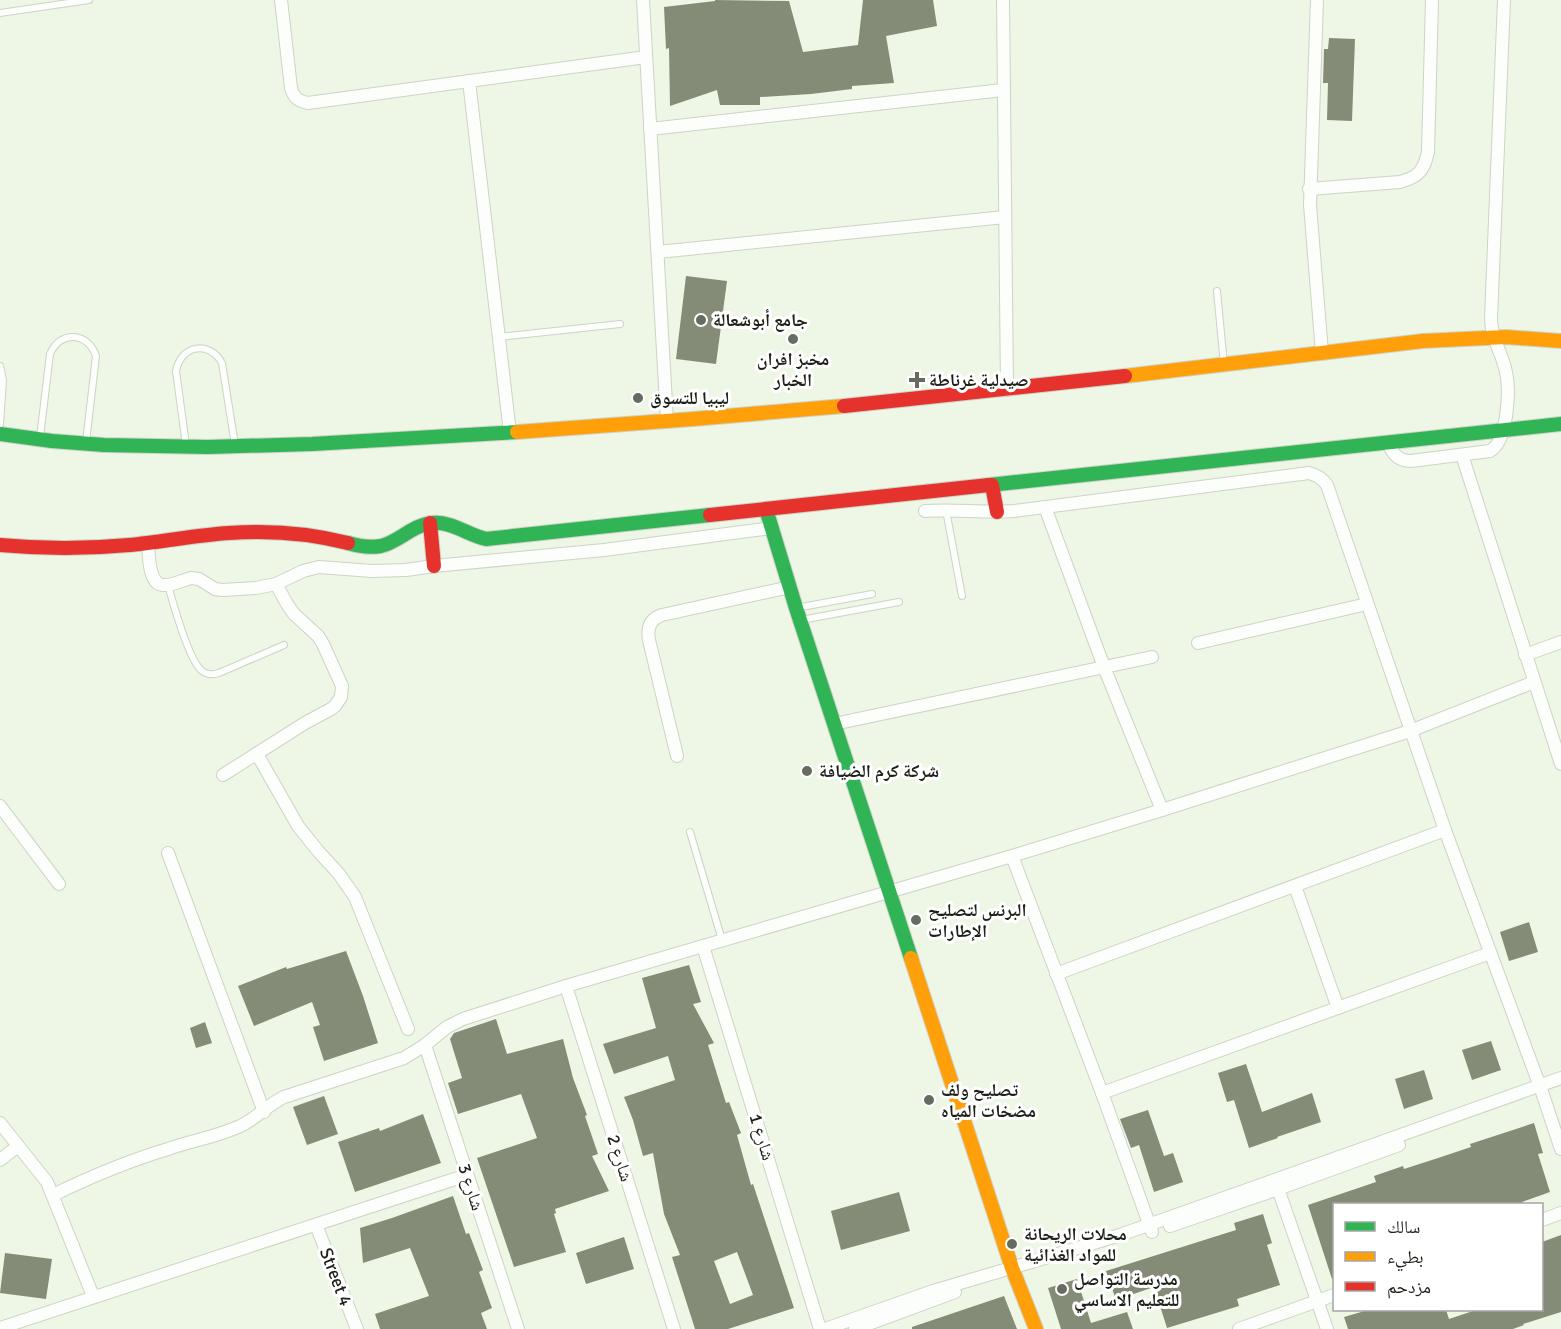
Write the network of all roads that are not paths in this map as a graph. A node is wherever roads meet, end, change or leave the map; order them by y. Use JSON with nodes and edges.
{"nodes":[{"id":1,"x":89,"y":0,"type":"edge"},
{"id":2,"x":281,"y":0,"type":"edge"},
{"id":3,"x":643,"y":0,"type":"edge"},
{"id":4,"x":1003,"y":0,"type":"edge"},
{"id":5,"x":1317,"y":0,"type":"edge"},
{"id":6,"x":1432,"y":0,"type":"edge"},
{"id":7,"x":1504,"y":0,"type":"edge"},
{"id":8,"x":0,"y":13,"type":"edge"},
{"id":9,"x":646,"y":57,"type":"junction"},
{"id":10,"x":469,"y":81,"type":"junction"},
{"id":11,"x":1004,"y":90,"type":"junction"},
{"id":12,"x":650,"y":129,"type":"junction"},
{"id":13,"x":1309,"y":189,"type":"junction"},
{"id":14,"x":1005,"y":217,"type":"junction"},
{"id":15,"x":658,"y":252,"type":"junction"},
{"id":16,"x":1217,"y":291,"type":"dead end"},
{"id":17,"x":620,"y":324,"type":"dead end"},
{"id":18,"x":1492,"y":336,"type":"junction"},
{"id":19,"x":498,"y":337,"type":"junction"},
{"id":20,"x":1561,"y":341,"type":"edge"},
{"id":21,"x":1322,"y":353,"type":"junction"},
{"id":22,"x":1224,"y":365,"type":"junction"},
{"id":23,"x":0,"y":366,"type":"edge"},
{"id":24,"x":1007,"y":390,"type":"junction"},
{"id":25,"x":667,"y":421,"type":"junction"},
{"id":26,"x":0,"y":424,"type":"edge"},
{"id":27,"x":1561,"y":424,"type":"edge"},
{"id":28,"x":1503,"y":430,"type":"junction"},
{"id":29,"x":510,"y":433,"type":"junction"},
{"id":30,"x":0,"y":434,"type":"edge"},
{"id":31,"x":40,"y":440,"type":"junction"},
{"id":32,"x":1387,"y":442,"type":"junction"},
{"id":33,"x":85,"y":445,"type":"junction"},
{"id":34,"x":186,"y":448,"type":"junction"},
{"id":35,"x":236,"y":448,"type":"junction"},
{"id":36,"x":1462,"y":455,"type":"junction"},
{"id":37,"x":992,"y":485,"type":"junction"},
{"id":38,"x":1045,"y":507,"type":"junction"},
{"id":39,"x":766,"y":509,"type":"junction"},
{"id":40,"x":946,"y":510,"type":"junction"},
{"id":41,"x":925,"y":511,"type":"dead end"},
{"id":42,"x":997,"y":512,"type":"junction"},
{"id":43,"x":430,"y":523,"type":"junction"},
{"id":44,"x":772,"y":528,"type":"junction"},
{"id":45,"x":148,"y":543,"type":"junction"},
{"id":46,"x":0,"y":545,"type":"edge"},
{"id":47,"x":434,"y":566,"type":"junction"},
{"id":48,"x":276,"y":584,"type":"junction"},
{"id":49,"x":168,"y":585,"type":"junction"},
{"id":50,"x":790,"y":587,"type":"junction"},
{"id":51,"x":872,"y":594,"type":"dead end"},
{"id":52,"x":962,"y":596,"type":"dead end"},
{"id":53,"x":899,"y":602,"type":"dead end"},
{"id":54,"x":1367,"y":604,"type":"junction"},
{"id":55,"x":798,"y":614,"type":"junction"},
{"id":56,"x":1561,"y":642,"type":"edge"},
{"id":57,"x":1198,"y":643,"type":"dead end"},
{"id":58,"x":284,"y":645,"type":"dead end"},
{"id":59,"x":1526,"y":655,"type":"junction"},
{"id":60,"x":1152,"y":657,"type":"dead end"},
{"id":61,"x":1104,"y":667,"type":"junction"},
{"id":62,"x":1534,"y":682,"type":"junction"},
{"id":63,"x":834,"y":724,"type":"junction"},
{"id":64,"x":1410,"y":731,"type":"junction"},
{"id":65,"x":257,"y":754,"type":"junction"},
{"id":66,"x":677,"y":756,"type":"dead end"},
{"id":67,"x":1561,"y":764,"type":"edge"},
{"id":68,"x":223,"y":775,"type":"dead end"},
{"id":69,"x":0,"y":806,"type":"edge"},
{"id":70,"x":1162,"y":810,"type":"junction"},
{"id":71,"x":1445,"y":830,"type":"junction"},
{"id":72,"x":690,"y":832,"type":"dead end"},
{"id":73,"x":168,"y":853,"type":"dead end"},
{"id":74,"x":1012,"y":856,"type":"junction"},
{"id":75,"x":59,"y":884,"type":"dead end"},
{"id":76,"x":1295,"y":885,"type":"junction"},
{"id":77,"x":889,"y":891,"type":"junction"},
{"id":78,"x":722,"y":940,"type":"junction"},
{"id":79,"x":704,"y":946,"type":"junction"},
{"id":80,"x":1490,"y":953,"type":"junction"},
{"id":81,"x":1056,"y":974,"type":"junction"},
{"id":82,"x":566,"y":986,"type":"junction"},
{"id":83,"x":1338,"y":1008,"type":"junction"},
{"id":84,"x":408,"y":1029,"type":"dead end"},
{"id":85,"x":425,"y":1046,"type":"junction"},
{"id":86,"x":1561,"y":1078,"type":"edge"},
{"id":87,"x":1561,"y":1085,"type":"edge"},
{"id":88,"x":1541,"y":1089,"type":"junction"},
{"id":89,"x":1102,"y":1093,"type":"junction"},
{"id":90,"x":264,"y":1112,"type":"junction"},
{"id":91,"x":0,"y":1123,"type":"edge"},
{"id":92,"x":18,"y":1146,"type":"junction"},
{"id":93,"x":1561,"y":1149,"type":"edge"},
{"id":94,"x":0,"y":1160,"type":"edge"},
{"id":95,"x":467,"y":1175,"type":"junction"},
{"id":96,"x":1277,"y":1185,"type":"junction"},
{"id":97,"x":53,"y":1195,"type":"junction"},
{"id":98,"x":1561,"y":1213,"type":"edge"},
{"id":99,"x":1543,"y":1220,"type":"edge"},
{"id":100,"x":316,"y":1225,"type":"junction"},
{"id":101,"x":1151,"y":1228,"type":"junction"},
{"id":102,"x":1013,"y":1272,"type":"junction"},
{"id":103,"x":93,"y":1296,"type":"junction"},
{"id":104,"x":1333,"y":1296,"type":"edge"},
{"id":105,"x":1317,"y":1302,"type":"junction"},
{"id":106,"x":0,"y":1328,"type":"edge"},
{"id":107,"x":357,"y":1329,"type":"edge"},
{"id":108,"x":518,"y":1329,"type":"edge"},
{"id":109,"x":674,"y":1329,"type":"edge"},
{"id":110,"x":820,"y":1329,"type":"edge"},
{"id":111,"x":825,"y":1329,"type":"edge"},
{"id":112,"x":855,"y":1329,"type":"edge"},
{"id":113,"x":1036,"y":1329,"type":"edge"},
{"id":114,"x":1239,"y":1329,"type":"edge"},
{"id":115,"x":1327,"y":1329,"type":"edge"}],
"edges":[{"from":1,"to":8,"type":"lane"},
{"from":2,"to":10,"type":"street"},
{"from":3,"to":9,"type":"street"},
{"from":4,"to":11,"type":"street"},
{"from":5,"to":13,"type":"street"},
{"from":6,"to":13,"type":"street"},
{"from":7,"to":18,"type":"street"},
{"from":9,"to":10,"type":"street"},
{"from":9,"to":12,"type":"street"},
{"from":10,"to":19,"type":"street"},
{"from":11,"to":12,"type":"street"},
{"from":11,"to":14,"type":"street"},
{"from":12,"to":15,"type":"street"},
{"from":13,"to":21,"type":"street"},
{"from":14,"to":15,"type":"street"},
{"from":14,"to":24,"type":"street"},
{"from":15,"to":25,"type":"street"},
{"from":16,"to":22,"type":"lane"},
{"from":17,"to":19,"type":"lane"},
{"from":18,"to":20,"type":"street"},
{"from":18,"to":21,"type":"street"},
{"from":18,"to":28,"type":"street"},
{"from":19,"to":29,"type":"street"},
{"from":21,"to":22,"type":"street"},
{"from":22,"to":24,"type":"street"},
{"from":23,"to":26,"type":"lane"},
{"from":24,"to":25,"type":"street"},
{"from":25,"to":29,"type":"street"},
{"from":27,"to":28,"type":"street"},
{"from":28,"to":32,"type":"street"},
{"from":28,"to":36,"type":"street"},
{"from":29,"to":35,"type":"street"},
{"from":30,"to":31,"type":"street"},
{"from":31,"to":33,"type":"street"},
{"from":31,"to":33,"type":"lane"},
{"from":32,"to":36,"type":"street"},
{"from":32,"to":37,"type":"street"},
{"from":33,"to":34,"type":"street"},
{"from":34,"to":35,"type":"street"},
{"from":34,"to":35,"type":"lane"},
{"from":36,"to":59,"type":"street"},
{"from":37,"to":39,"type":"street"},
{"from":37,"to":42,"type":"street"},
{"from":38,"to":42,"type":"street"},
{"from":38,"to":54,"type":"street"},
{"from":38,"to":61,"type":"street"},
{"from":39,"to":43,"type":"street"},
{"from":39,"to":44,"type":"street"},
{"from":40,"to":41,"type":"street"},
{"from":40,"to":42,"type":"street"},
{"from":40,"to":52,"type":"lane"},
{"from":43,"to":45,"type":"street"},
{"from":43,"to":47,"type":"street"},
{"from":44,"to":47,"type":"street"},
{"from":44,"to":50,"type":"street"},
{"from":45,"to":46,"type":"street"},
{"from":45,"to":49,"type":"street"},
{"from":47,"to":48,"type":"street"},
{"from":48,"to":49,"type":"street"},
{"from":48,"to":65,"type":"street"},
{"from":49,"to":58,"type":"lane"},
{"from":50,"to":55,"type":"street"},
{"from":50,"to":66,"type":"street"},
{"from":51,"to":55,"type":"lane"},
{"from":53,"to":55,"type":"lane"},
{"from":54,"to":57,"type":"street"},
{"from":54,"to":64,"type":"street"},
{"from":55,"to":63,"type":"street"},
{"from":56,"to":59,"type":"street"},
{"from":59,"to":62,"type":"street"},
{"from":60,"to":61,"type":"street"},
{"from":61,"to":63,"type":"street"},
{"from":61,"to":70,"type":"street"},
{"from":62,"to":64,"type":"street"},
{"from":62,"to":67,"type":"street"},
{"from":63,"to":77,"type":"street"},
{"from":64,"to":70,"type":"street"},
{"from":64,"to":71,"type":"street"},
{"from":65,"to":68,"type":"street"},
{"from":65,"to":84,"type":"street"},
{"from":69,"to":75,"type":"street"},
{"from":70,"to":74,"type":"street"},
{"from":71,"to":76,"type":"street"},
{"from":71,"to":80,"type":"street"},
{"from":72,"to":78,"type":"lane"},
{"from":73,"to":90,"type":"street"},
{"from":74,"to":77,"type":"street"},
{"from":74,"to":81,"type":"street"},
{"from":76,"to":81,"type":"street"},
{"from":76,"to":83,"type":"street"},
{"from":77,"to":78,"type":"street"},
{"from":77,"to":102,"type":"street"},
{"from":78,"to":79,"type":"street"},
{"from":79,"to":82,"type":"street"},
{"from":79,"to":110,"type":"street","name":"شارع 1"},
{"from":80,"to":83,"type":"street"},
{"from":80,"to":88,"type":"street"},
{"from":81,"to":89,"type":"street"},
{"from":82,"to":85,"type":"street"},
{"from":82,"to":109,"type":"street","name":"شارع 2"},
{"from":83,"to":89,"type":"street"},
{"from":85,"to":90,"type":"street"},
{"from":85,"to":95,"type":"street","name":"شارع 3"},
{"from":86,"to":88,"type":"street"},
{"from":87,"to":88,"type":"street"},
{"from":88,"to":93,"type":"street"},
{"from":88,"to":96,"type":"street"},
{"from":89,"to":101,"type":"street"},
{"from":90,"to":97,"type":"street"},
{"from":91,"to":92,"type":"street"},
{"from":92,"to":94,"type":"street"},
{"from":92,"to":97,"type":"street"},
{"from":95,"to":100,"type":"street"},
{"from":95,"to":108,"type":"street","name":"شارع 3"},
{"from":96,"to":101,"type":"street"},
{"from":96,"to":105,"type":"street"},
{"from":97,"to":103,"type":"street"},
{"from":98,"to":99,"type":"street"},
{"from":100,"to":103,"type":"street"},
{"from":100,"to":107,"type":"street","name":"Street 4"},
{"from":101,"to":102,"type":"street"},
{"from":102,"to":111,"type":"street"},
{"from":102,"to":112,"type":"street"},
{"from":102,"to":113,"type":"street"},
{"from":103,"to":106,"type":"street"},
{"from":104,"to":105,"type":"street"},
{"from":105,"to":114,"type":"street"},
{"from":105,"to":115,"type":"street"}]}
